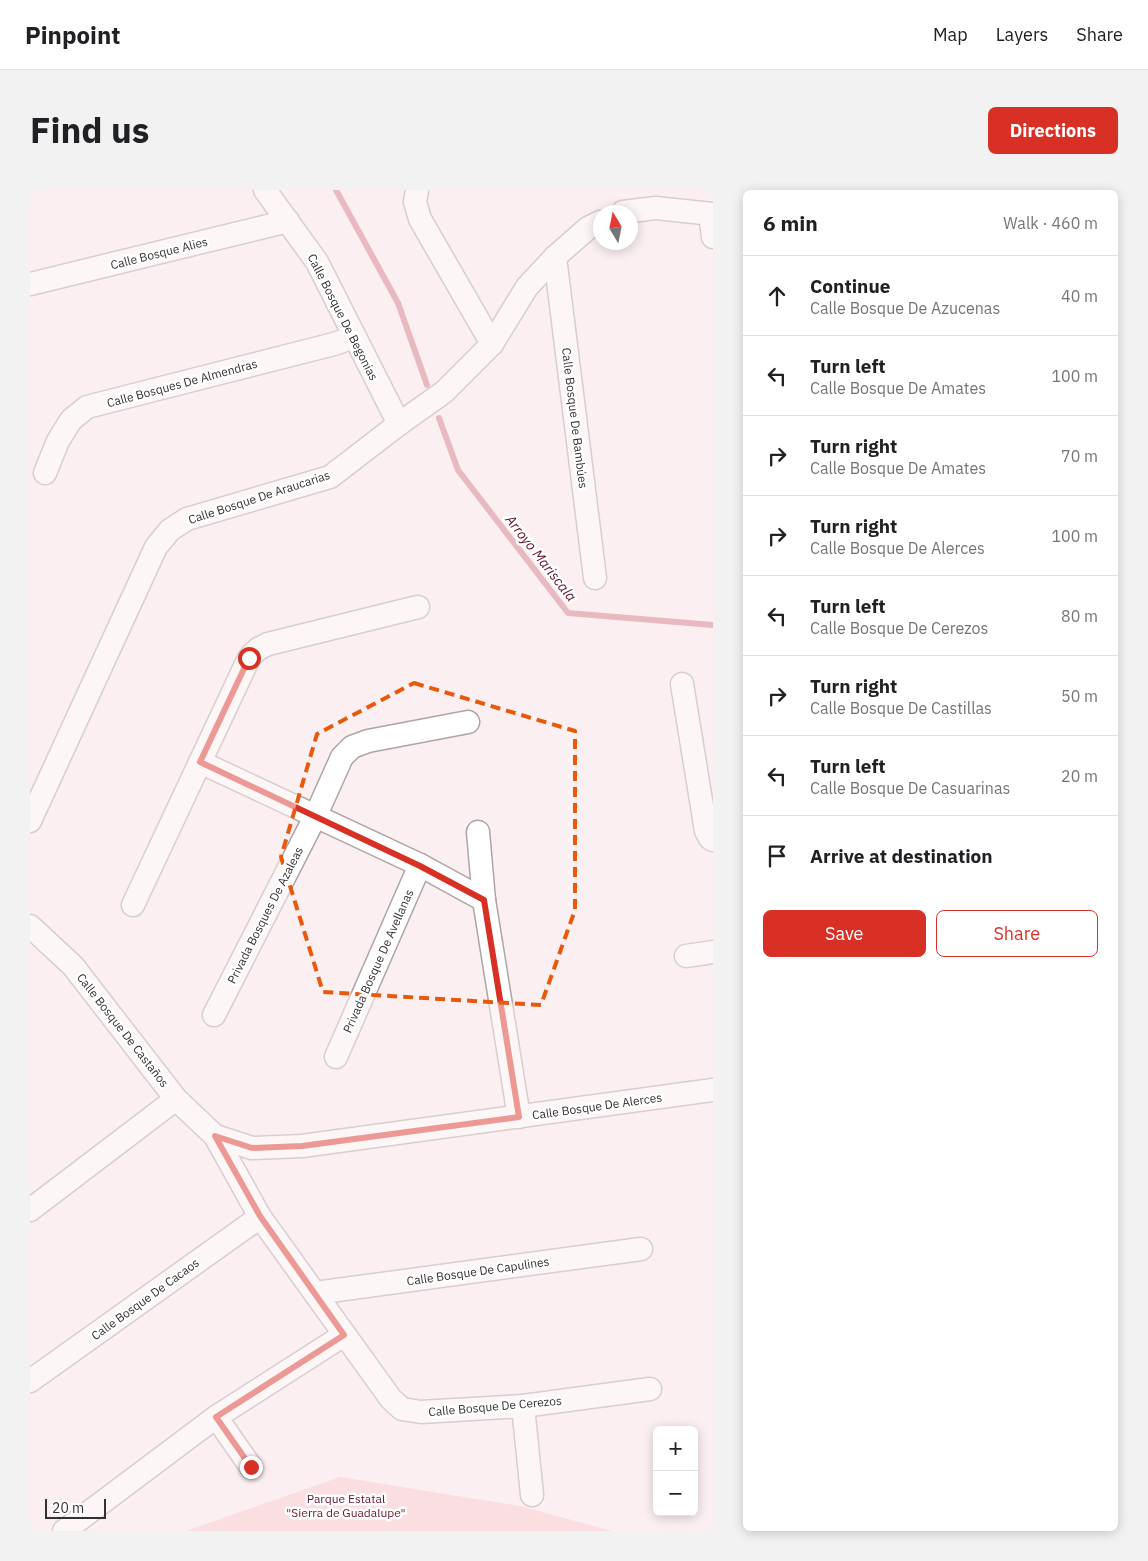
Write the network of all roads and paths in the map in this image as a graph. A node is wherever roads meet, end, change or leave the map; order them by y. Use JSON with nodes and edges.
{"nodes":[{"id":1,"x":264,"y":190,"type":"edge"},
{"id":2,"x":417,"y":190,"type":"edge"},
{"id":3,"x":638,"y":210,"type":"edge"},
{"id":4,"x":712,"y":214,"type":"edge"},
{"id":5,"x":288,"y":221,"type":"junction"},
{"id":6,"x":593,"y":226,"type":"edge"},
{"id":7,"x":713,"y":237,"type":"edge"},
{"id":8,"x":554,"y":257,"type":"junction"},
{"id":9,"x":30,"y":284,"type":"edge"},
{"id":10,"x":354,"y":337,"type":"junction"},
{"id":11,"x":492,"y":344,"type":"junction"},
{"id":12,"x":399,"y":424,"type":"junction"},
{"id":13,"x":45,"y":473,"type":"dead end"},
{"id":14,"x":595,"y":578,"type":"dead end"},
{"id":15,"x":418,"y":607,"type":"dead end"},
{"id":16,"x":682,"y":684,"type":"dead end"},
{"id":17,"x":468,"y":722,"type":"dead end"},
{"id":18,"x":200,"y":762,"type":"junction"},
{"id":19,"x":316,"y":816,"type":"junction"},
{"id":20,"x":30,"y":821,"type":"edge"},
{"id":21,"x":478,"y":832,"type":"dead end"},
{"id":22,"x":713,"y":840,"type":"edge"},
{"id":23,"x":420,"y":866,"type":"junction"},
{"id":24,"x":484,"y":900,"type":"junction"},
{"id":25,"x":132,"y":905,"type":"dead end"},
{"id":26,"x":30,"y":926,"type":"edge"},
{"id":27,"x":713,"y":952,"type":"edge"},
{"id":28,"x":686,"y":956,"type":"dead end"},
{"id":29,"x":214,"y":1015,"type":"dead end"},
{"id":30,"x":336,"y":1057,"type":"dead end"},
{"id":31,"x":713,"y":1090,"type":"edge"},
{"id":32,"x":176,"y":1099,"type":"junction"},
{"id":33,"x":519,"y":1117,"type":"junction"},
{"id":34,"x":215,"y":1136,"type":"junction"},
{"id":35,"x":30,"y":1210,"type":"edge"},
{"id":36,"x":260,"y":1216,"type":"junction"},
{"id":37,"x":641,"y":1250,"type":"dead end"},
{"id":38,"x":314,"y":1293,"type":"junction"},
{"id":39,"x":344,"y":1335,"type":"junction"},
{"id":40,"x":30,"y":1381,"type":"edge"},
{"id":41,"x":650,"y":1389,"type":"dead end"},
{"id":42,"x":523,"y":1406,"type":"junction"},
{"id":43,"x":216,"y":1417,"type":"junction"},
{"id":44,"x":251,"y":1467,"type":"dead end"},
{"id":45,"x":532,"y":1495,"type":"dead end"},
{"id":46,"x":64,"y":1531,"type":"edge"}],
"edges":[{"from":1,"to":5,"type":"street","name":"Calle Bosque De Begonias"},
{"from":2,"to":11,"type":"street"},
{"from":3,"to":4,"type":"street"},
{"from":4,"to":7,"type":"street"},
{"from":5,"to":9,"type":"street","name":"Calle Bosque Alies"},
{"from":5,"to":10,"type":"street","name":"Calle Bosque De Begonias"},
{"from":6,"to":8,"type":"street","name":"Calle Bosque De Araucarias"},
{"from":8,"to":11,"type":"street","name":"Calle Bosque De Araucarias"},
{"from":8,"to":14,"type":"street","name":"Calle Bosque De Bambúes"},
{"from":10,"to":12,"type":"street","name":"Calle Bosque De Begonias"},
{"from":10,"to":13,"type":"street","name":"Calle Bosques De Almendras"},
{"from":11,"to":12,"type":"street","name":"Calle Bosque De Araucarias"},
{"from":12,"to":20,"type":"street","name":"Calle Bosque De Araucarias"},
{"from":15,"to":18,"type":"street"},
{"from":16,"to":22,"type":"street"},
{"from":17,"to":19,"type":"street","name":"Privada Bosques De Azaleas"},
{"from":18,"to":19,"type":"street"},
{"from":18,"to":25,"type":"street"},
{"from":19,"to":23,"type":"street"},
{"from":19,"to":29,"type":"street","name":"Privada Bosques De Azaleas"},
{"from":21,"to":24,"type":"street"},
{"from":23,"to":24,"type":"street"},
{"from":23,"to":30,"type":"street","name":"Privada Bosque De Avellanas"},
{"from":24,"to":33,"type":"street"},
{"from":26,"to":32,"type":"street","name":"Calle Bosque De Castaños"},
{"from":27,"to":28,"type":"street"},
{"from":31,"to":33,"type":"street","name":"Calle Bosque De Alerces"},
{"from":32,"to":34,"type":"street","name":"Calle Bosque De Castaños"},
{"from":32,"to":35,"type":"street"},
{"from":33,"to":34,"type":"street","name":"Calle Bosque De Alerces"},
{"from":34,"to":36,"type":"street","name":"Calle Bosque De Cerezos"},
{"from":36,"to":38,"type":"street","name":"Calle Bosque De Cerezos"},
{"from":36,"to":40,"type":"street","name":"Calle Bosque De Cacaos"},
{"from":37,"to":38,"type":"street","name":"Calle Bosque De Capulines"},
{"from":38,"to":39,"type":"street","name":"Calle Bosque De Cerezos"},
{"from":39,"to":42,"type":"street","name":"Calle Bosque De Cerezos"},
{"from":39,"to":43,"type":"street"},
{"from":41,"to":42,"type":"street","name":"Calle Bosque De Cerezos"},
{"from":42,"to":45,"type":"street"},
{"from":43,"to":44,"type":"street"},
{"from":43,"to":46,"type":"street"}]}
